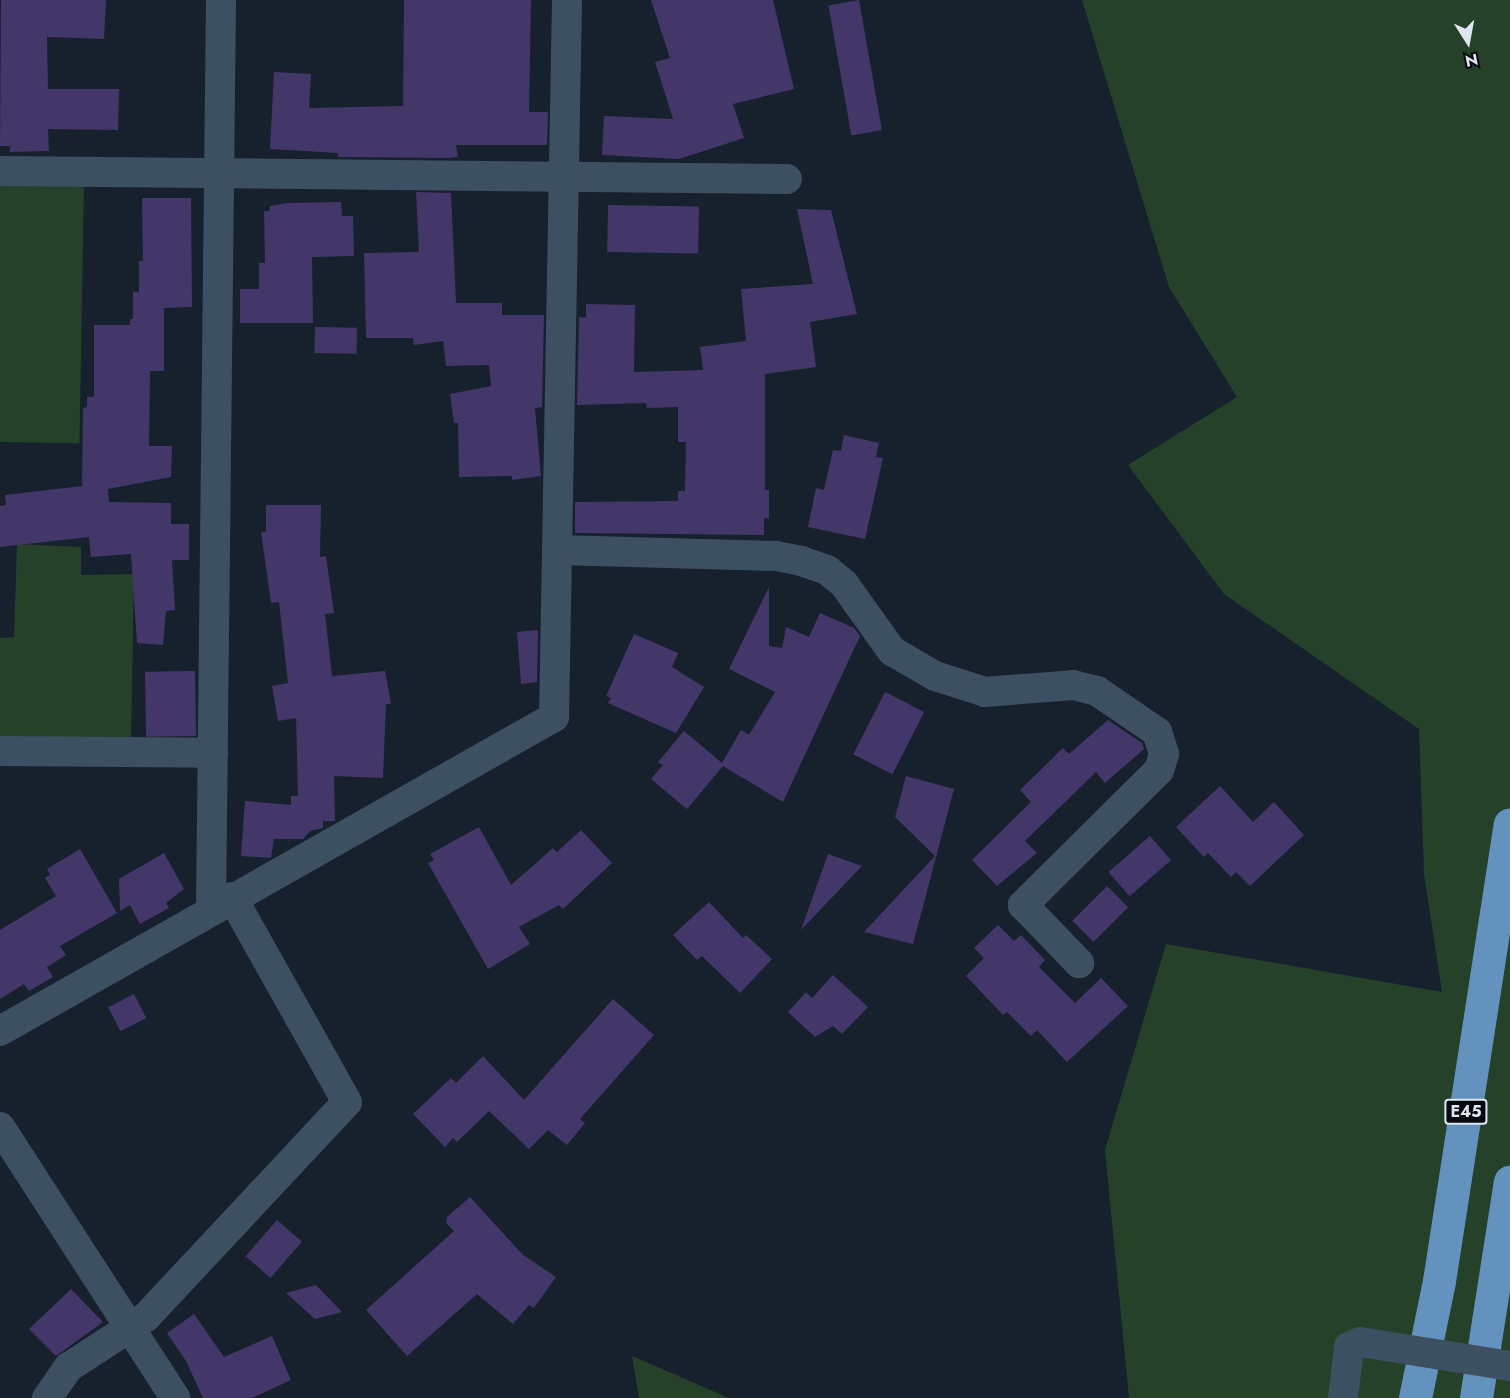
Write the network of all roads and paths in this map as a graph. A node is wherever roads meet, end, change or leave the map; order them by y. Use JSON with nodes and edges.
{"nodes":[{"id":1,"x":221,"y":0,"type":"edge"},
{"id":2,"x":567,"y":0,"type":"edge"},
{"id":3,"x":0,"y":171,"type":"edge"},
{"id":4,"x":219,"y":173,"type":"junction"},
{"id":5,"x":564,"y":177,"type":"junction"},
{"id":6,"x":787,"y":179,"type":"dead end"},
{"id":7,"x":558,"y":550,"type":"junction"},
{"id":8,"x":0,"y":751,"type":"edge"},
{"id":9,"x":213,"y":753,"type":"junction"},
{"id":10,"x":1510,"y":824,"type":"edge"},
{"id":11,"x":221,"y":903,"type":"junction"},
{"id":12,"x":1079,"y":963,"type":"dead end"},
{"id":13,"x":0,"y":1031,"type":"edge"},
{"id":14,"x":0,"y":1127,"type":"edge"},
{"id":15,"x":1510,"y":1182,"type":"edge"},
{"id":16,"x":132,"y":1327,"type":"junction"},
{"id":17,"x":1510,"y":1366,"type":"edge"},
{"id":18,"x":48,"y":1398,"type":"edge"},
{"id":19,"x":175,"y":1398,"type":"edge"},
{"id":20,"x":1343,"y":1398,"type":"edge"},
{"id":21,"x":1414,"y":1398,"type":"edge"},
{"id":22,"x":1476,"y":1398,"type":"edge"}],
"edges":[{"from":1,"to":4,"type":"street"},
{"from":2,"to":5,"type":"street"},
{"from":3,"to":4,"type":"street"},
{"from":4,"to":5,"type":"street"},
{"from":4,"to":9,"type":"street"},
{"from":5,"to":6,"type":"street"},
{"from":5,"to":7,"type":"street"},
{"from":7,"to":11,"type":"street"},
{"from":7,"to":12,"type":"street"},
{"from":8,"to":9,"type":"street"},
{"from":9,"to":11,"type":"street"},
{"from":10,"to":21,"type":"highway","number":"E45"},
{"from":11,"to":13,"type":"street"},
{"from":11,"to":16,"type":"street"},
{"from":14,"to":16,"type":"street"},
{"from":15,"to":22,"type":"highway"},
{"from":16,"to":18,"type":"street"},
{"from":16,"to":19,"type":"street"},
{"from":17,"to":20,"type":"street","bridge":true}]}
